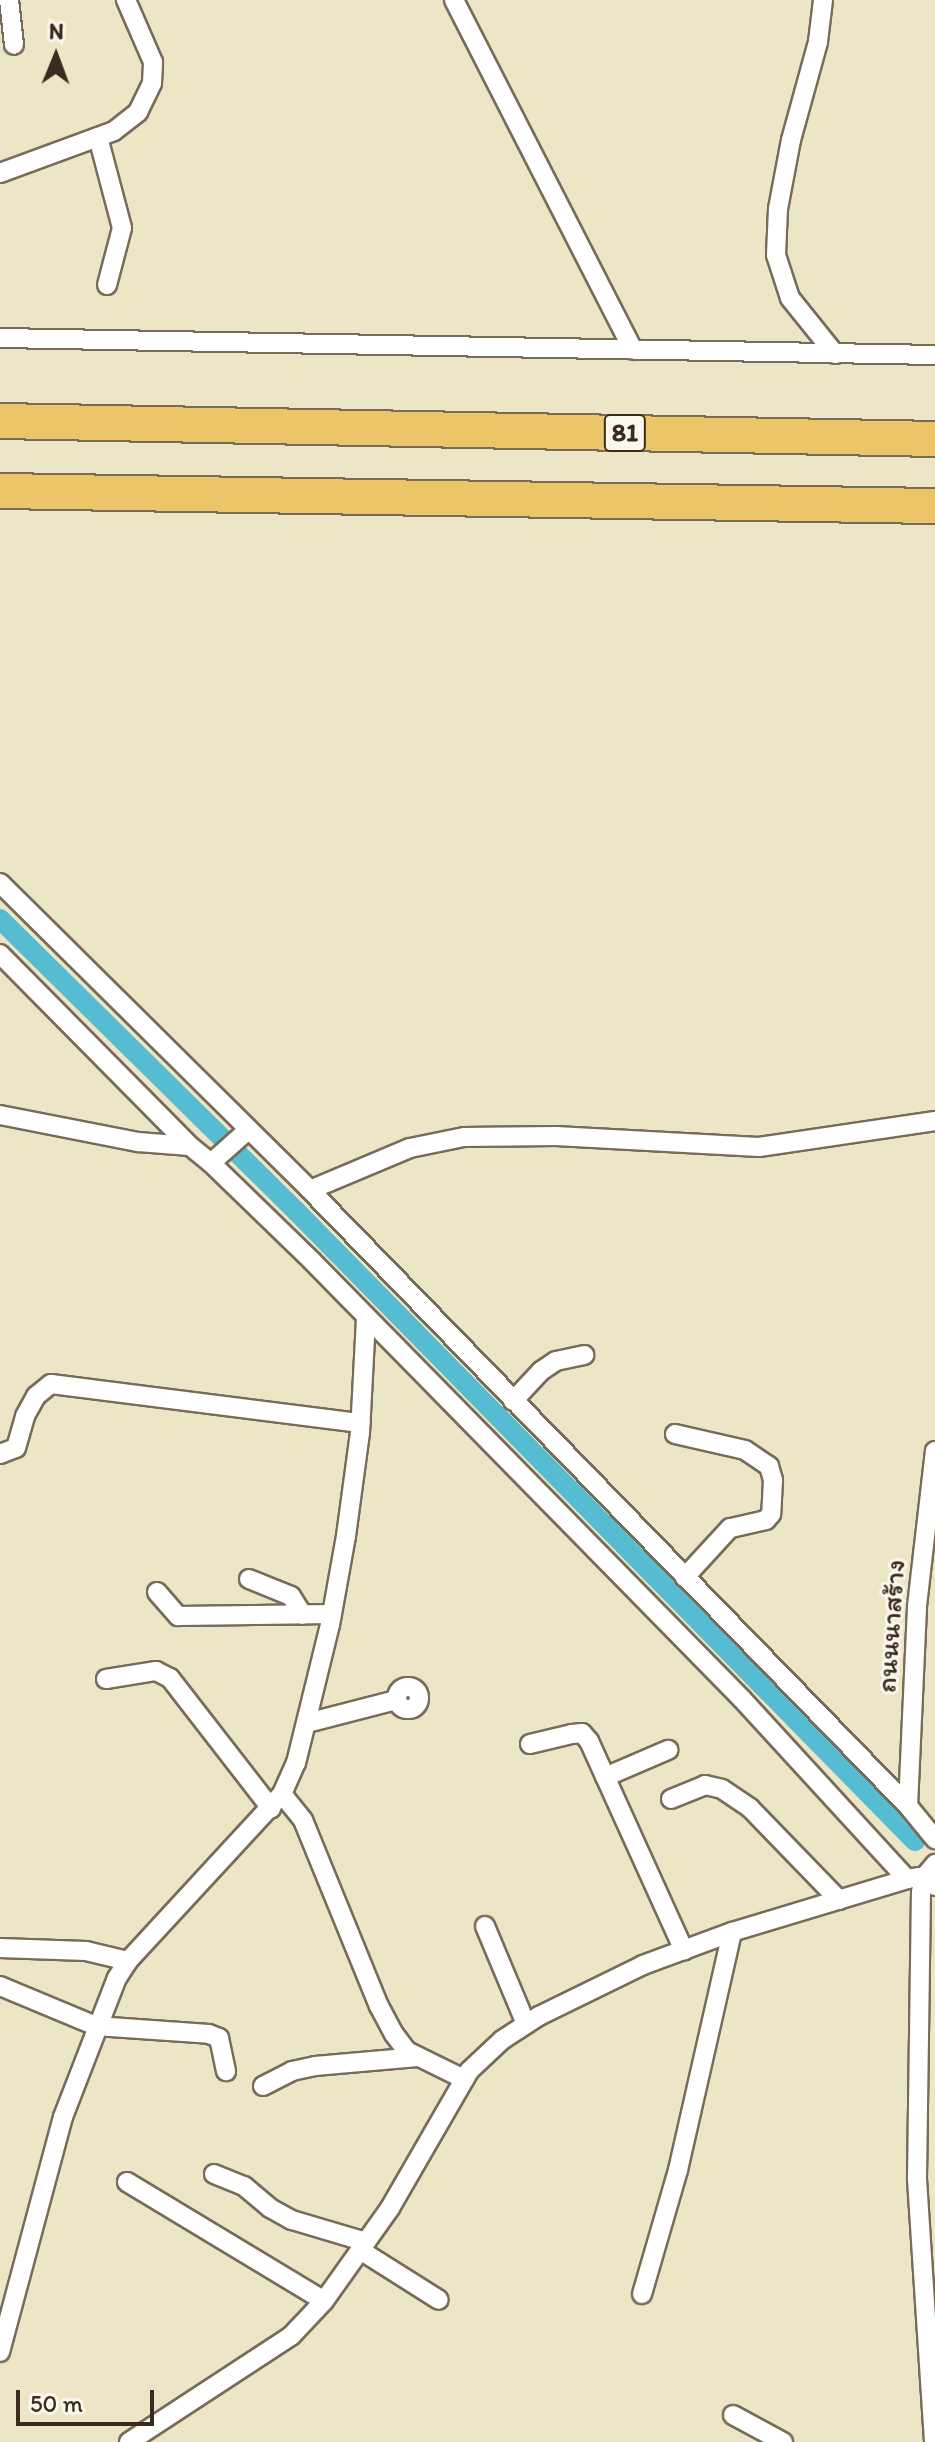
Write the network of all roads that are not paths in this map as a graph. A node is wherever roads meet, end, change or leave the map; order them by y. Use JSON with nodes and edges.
{"nodes":[{"id":1,"x":9,"y":0,"type":"edge"},
{"id":2,"x":126,"y":0,"type":"edge"},
{"id":3,"x":454,"y":0,"type":"edge"},
{"id":4,"x":823,"y":0,"type":"edge"},
{"id":5,"x":14,"y":45,"type":"dead end"},
{"id":6,"x":98,"y":137,"type":"junction"},
{"id":7,"x":0,"y":173,"type":"edge"},
{"id":8,"x":107,"y":285,"type":"dead end"},
{"id":9,"x":0,"y":338,"type":"edge"},
{"id":10,"x":633,"y":350,"type":"junction"},
{"id":11,"x":835,"y":354,"type":"junction"},
{"id":12,"x":935,"y":355,"type":"edge"},
{"id":13,"x":0,"y":421,"type":"edge"},
{"id":14,"x":935,"y":439,"type":"edge"},
{"id":15,"x":0,"y":491,"type":"edge"},
{"id":16,"x":935,"y":506,"type":"edge"},
{"id":17,"x":0,"y":883,"type":"edge"},
{"id":18,"x":0,"y":954,"type":"edge"},
{"id":19,"x":0,"y":1115,"type":"edge"},
{"id":20,"x":935,"y":1121,"type":"edge"},
{"id":21,"x":244,"y":1134,"type":"junction"},
{"id":22,"x":190,"y":1146,"type":"junction"},
{"id":23,"x":216,"y":1160,"type":"junction"},
{"id":24,"x":310,"y":1190,"type":"junction"},
{"id":25,"x":366,"y":1318,"type":"junction"},
{"id":26,"x":584,"y":1355,"type":"dead end"},
{"id":27,"x":513,"y":1401,"type":"junction"},
{"id":28,"x":361,"y":1423,"type":"junction"},
{"id":29,"x":675,"y":1434,"type":"dead end"},
{"id":30,"x":935,"y":1451,"type":"edge"},
{"id":31,"x":0,"y":1454,"type":"edge"},
{"id":32,"x":930,"y":1520,"type":"edge"},
{"id":33,"x":685,"y":1577,"type":"junction"},
{"id":34,"x":249,"y":1579,"type":"dead end"},
{"id":35,"x":157,"y":1592,"type":"dead end"},
{"id":36,"x":332,"y":1614,"type":"junction"},
{"id":37,"x":303,"y":1615,"type":"junction"},
{"id":38,"x":106,"y":1679,"type":"dead end"},
{"id":39,"x":396,"y":1700,"type":"dead end"},
{"id":40,"x":307,"y":1723,"type":"junction"},
{"id":41,"x":530,"y":1744,"type":"dead end"},
{"id":42,"x":668,"y":1750,"type":"dead end"},
{"id":43,"x":605,"y":1777,"type":"junction"},
{"id":44,"x":671,"y":1799,"type":"dead end"},
{"id":45,"x":276,"y":1801,"type":"junction"},
{"id":46,"x":908,"y":1806,"type":"junction"},
{"id":47,"x":935,"y":1839,"type":"edge"},
{"id":48,"x":925,"y":1876,"type":"edge"},
{"id":49,"x":839,"y":1900,"type":"junction"},
{"id":50,"x":485,"y":1926,"type":"dead end"},
{"id":51,"x":732,"y":1932,"type":"junction"},
{"id":52,"x":0,"y":1948,"type":"edge"},
{"id":53,"x":684,"y":1950,"type":"junction"},
{"id":54,"x":128,"y":1961,"type":"junction"},
{"id":55,"x":0,"y":1986,"type":"edge"},
{"id":56,"x":928,"y":1996,"type":"edge"},
{"id":57,"x":526,"y":2024,"type":"junction"},
{"id":58,"x":96,"y":2026,"type":"junction"},
{"id":59,"x":418,"y":2057,"type":"junction"},
{"id":60,"x":226,"y":2071,"type":"dead end"},
{"id":61,"x":464,"y":2079,"type":"junction"},
{"id":62,"x":263,"y":2086,"type":"dead end"},
{"id":63,"x":214,"y":2174,"type":"dead end"},
{"id":64,"x":127,"y":2182,"type":"dead end"},
{"id":65,"x":363,"y":2246,"type":"junction"},
{"id":66,"x":642,"y":2294,"type":"dead end"},
{"id":67,"x":439,"y":2300,"type":"dead end"},
{"id":68,"x":324,"y":2301,"type":"junction"},
{"id":69,"x":0,"y":2352,"type":"edge"},
{"id":70,"x":733,"y":2415,"type":"dead end"},
{"id":71,"x":139,"y":2439,"type":"edge"},
{"id":72,"x":930,"y":2441,"type":"edge"},
{"id":73,"x":783,"y":2442,"type":"edge"}],
"edges":[{"from":1,"to":5,"type":"street"},
{"from":2,"to":6,"type":"street"},
{"from":3,"to":10,"type":"street"},
{"from":4,"to":11,"type":"street"},
{"from":6,"to":7,"type":"street"},
{"from":6,"to":8,"type":"street"},
{"from":9,"to":10,"type":"street"},
{"from":10,"to":11,"type":"street"},
{"from":11,"to":12,"type":"street"},
{"from":13,"to":14,"type":"highway","number":"81"},
{"from":15,"to":16,"type":"highway"},
{"from":17,"to":21,"type":"street"},
{"from":18,"to":22,"type":"street"},
{"from":19,"to":22,"type":"street"},
{"from":20,"to":24,"type":"street"},
{"from":21,"to":23,"type":"street"},
{"from":21,"to":24,"type":"street"},
{"from":22,"to":23,"type":"street"},
{"from":23,"to":25,"type":"street"},
{"from":24,"to":27,"type":"street"},
{"from":25,"to":28,"type":"street"},
{"from":25,"to":48,"type":"street"},
{"from":26,"to":27,"type":"street"},
{"from":27,"to":33,"type":"street"},
{"from":28,"to":31,"type":"street"},
{"from":28,"to":36,"type":"street"},
{"from":29,"to":33,"type":"street"},
{"from":30,"to":32,"type":"street","name":"ถนนนาสร้าง"},
{"from":32,"to":46,"type":"street","name":"ถนนนาสร้าง"},
{"from":33,"to":46,"type":"street"},
{"from":34,"to":37,"type":"street"},
{"from":35,"to":37,"type":"street"},
{"from":36,"to":37,"type":"street"},
{"from":36,"to":40,"type":"street"},
{"from":38,"to":45,"type":"street"},
{"from":39,"to":40,"type":"street"},
{"from":40,"to":45,"type":"street"},
{"from":41,"to":43,"type":"street"},
{"from":42,"to":43,"type":"street"},
{"from":43,"to":53,"type":"street"},
{"from":44,"to":49,"type":"street"},
{"from":45,"to":54,"type":"street"},
{"from":45,"to":59,"type":"street"},
{"from":46,"to":47,"type":"street"},
{"from":48,"to":49,"type":"street"},
{"from":48,"to":56,"type":"street"},
{"from":49,"to":51,"type":"street"},
{"from":50,"to":57,"type":"street"},
{"from":51,"to":53,"type":"street"},
{"from":51,"to":66,"type":"street"},
{"from":52,"to":54,"type":"street"},
{"from":53,"to":57,"type":"street"},
{"from":54,"to":58,"type":"street"},
{"from":55,"to":58,"type":"street"},
{"from":56,"to":72,"type":"street"},
{"from":57,"to":61,"type":"street"},
{"from":58,"to":60,"type":"street"},
{"from":58,"to":69,"type":"street"},
{"from":59,"to":61,"type":"street"},
{"from":59,"to":62,"type":"street"},
{"from":61,"to":65,"type":"street"},
{"from":63,"to":65,"type":"street"},
{"from":64,"to":68,"type":"street"},
{"from":65,"to":67,"type":"street"},
{"from":65,"to":68,"type":"street"},
{"from":68,"to":71,"type":"street"},
{"from":70,"to":73,"type":"street"}]}
